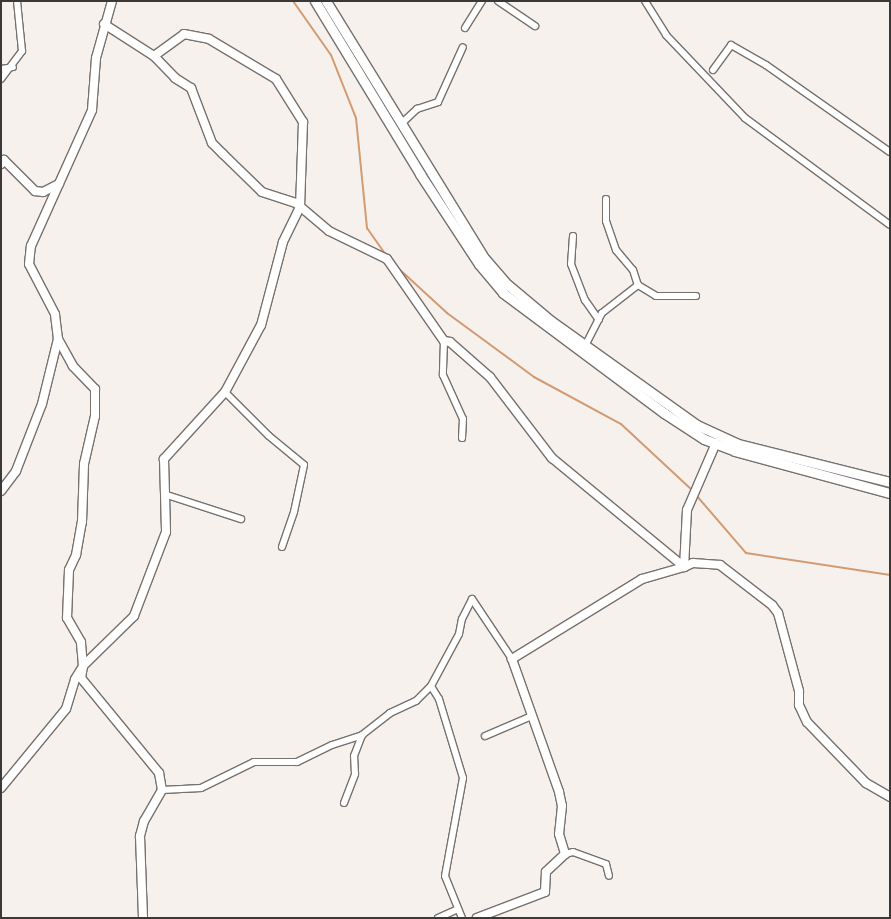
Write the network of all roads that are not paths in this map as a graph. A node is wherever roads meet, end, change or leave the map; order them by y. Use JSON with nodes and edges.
{"nodes":[{"id":1,"x":17,"y":1,"type":"edge"},
{"id":2,"x":112,"y":1,"type":"edge"},
{"id":3,"x":315,"y":1,"type":"edge"},
{"id":4,"x":326,"y":1,"type":"edge"},
{"id":5,"x":482,"y":1,"type":"edge"},
{"id":6,"x":498,"y":1,"type":"edge"},
{"id":7,"x":645,"y":1,"type":"edge"},
{"id":8,"x":104,"y":24,"type":"junction"},
{"id":9,"x":534,"y":26,"type":"dead end"},
{"id":10,"x":465,"y":28,"type":"dead end"},
{"id":11,"x":463,"y":47,"type":"dead end"},
{"id":12,"x":154,"y":56,"type":"junction"},
{"id":13,"x":13,"y":67,"type":"junction"},
{"id":14,"x":1,"y":69,"type":"edge"},
{"id":15,"x":713,"y":70,"type":"dead end"},
{"id":16,"x":1,"y":80,"type":"edge"},
{"id":17,"x":402,"y":123,"type":"junction"},
{"id":18,"x":890,"y":152,"type":"edge"},
{"id":19,"x":2,"y":160,"type":"edge"},
{"id":20,"x":59,"y":184,"type":"junction"},
{"id":21,"x":606,"y":199,"type":"dead end"},
{"id":22,"x":300,"y":207,"type":"junction"},
{"id":23,"x":890,"y":225,"type":"edge"},
{"id":24,"x":572,"y":236,"type":"dead end"},
{"id":25,"x":638,"y":285,"type":"junction"},
{"id":26,"x":696,"y":296,"type":"dead end"},
{"id":27,"x":599,"y":320,"type":"junction"},
{"id":28,"x":58,"y":339,"type":"junction"},
{"id":29,"x":444,"y":340,"type":"junction"},
{"id":30,"x":585,"y":346,"type":"junction"},
{"id":31,"x":225,"y":392,"type":"junction"},
{"id":32,"x":462,"y":438,"type":"dead end"},
{"id":33,"x":716,"y":444,"type":"junction"},
{"id":34,"x":890,"y":482,"type":"edge"},
{"id":35,"x":1,"y":491,"type":"edge"},
{"id":36,"x":890,"y":493,"type":"edge"},
{"id":37,"x":167,"y":496,"type":"junction"},
{"id":38,"x":241,"y":519,"type":"dead end"},
{"id":39,"x":282,"y":547,"type":"dead end"},
{"id":40,"x":684,"y":567,"type":"junction"},
{"id":41,"x":512,"y":658,"type":"junction"},
{"id":42,"x":83,"y":666,"type":"junction"},
{"id":43,"x":430,"y":686,"type":"junction"},
{"id":44,"x":532,"y":716,"type":"junction"},
{"id":45,"x":362,"y":735,"type":"junction"},
{"id":46,"x":485,"y":736,"type":"dead end"},
{"id":47,"x":1,"y":788,"type":"edge"},
{"id":48,"x":162,"y":790,"type":"junction"},
{"id":49,"x":890,"y":797,"type":"edge"},
{"id":50,"x":344,"y":804,"type":"dead end"},
{"id":51,"x":565,"y":854,"type":"junction"},
{"id":52,"x":609,"y":876,"type":"dead end"},
{"id":53,"x":458,"y":909,"type":"junction"},
{"id":54,"x":143,"y":918,"type":"edge"},
{"id":55,"x":438,"y":918,"type":"edge"},
{"id":56,"x":462,"y":918,"type":"edge"},
{"id":57,"x":477,"y":918,"type":"edge"}],
"edges":[{"from":1,"to":13,"type":"street"},
{"from":2,"to":8,"type":"street"},
{"from":3,"to":33,"type":"main road"},
{"from":4,"to":17,"type":"main road"},
{"from":5,"to":10,"type":"street"},
{"from":6,"to":9,"type":"street"},
{"from":7,"to":23,"type":"street"},
{"from":8,"to":12,"type":"street"},
{"from":8,"to":20,"type":"street"},
{"from":11,"to":17,"type":"street"},
{"from":12,"to":22,"type":"street"},
{"from":12,"to":22,"type":"street"},
{"from":13,"to":14,"type":"street"},
{"from":13,"to":16,"type":"street"},
{"from":15,"to":18,"type":"street"},
{"from":17,"to":30,"type":"main road"},
{"from":19,"to":20,"type":"street"},
{"from":20,"to":28,"type":"street"},
{"from":21,"to":25,"type":"street"},
{"from":22,"to":29,"type":"street"},
{"from":22,"to":31,"type":"street"},
{"from":24,"to":27,"type":"street"},
{"from":25,"to":26,"type":"street"},
{"from":25,"to":27,"type":"street"},
{"from":27,"to":30,"type":"street"},
{"from":28,"to":35,"type":"street"},
{"from":28,"to":42,"type":"street"},
{"from":29,"to":32,"type":"street"},
{"from":29,"to":40,"type":"street"},
{"from":30,"to":34,"type":"main road"},
{"from":31,"to":37,"type":"street"},
{"from":31,"to":39,"type":"street"},
{"from":33,"to":36,"type":"main road"},
{"from":33,"to":40,"type":"street"},
{"from":37,"to":38,"type":"street"},
{"from":37,"to":42,"type":"street"},
{"from":40,"to":41,"type":"street"},
{"from":40,"to":49,"type":"street"},
{"from":41,"to":43,"type":"street"},
{"from":41,"to":44,"type":"street"},
{"from":42,"to":47,"type":"street"},
{"from":42,"to":48,"type":"street"},
{"from":43,"to":45,"type":"street"},
{"from":43,"to":53,"type":"street"},
{"from":44,"to":46,"type":"street"},
{"from":44,"to":51,"type":"street"},
{"from":45,"to":48,"type":"street"},
{"from":45,"to":50,"type":"street"},
{"from":48,"to":54,"type":"street"},
{"from":51,"to":52,"type":"street"},
{"from":51,"to":57,"type":"street"},
{"from":53,"to":55,"type":"street"},
{"from":53,"to":56,"type":"street"}]}
